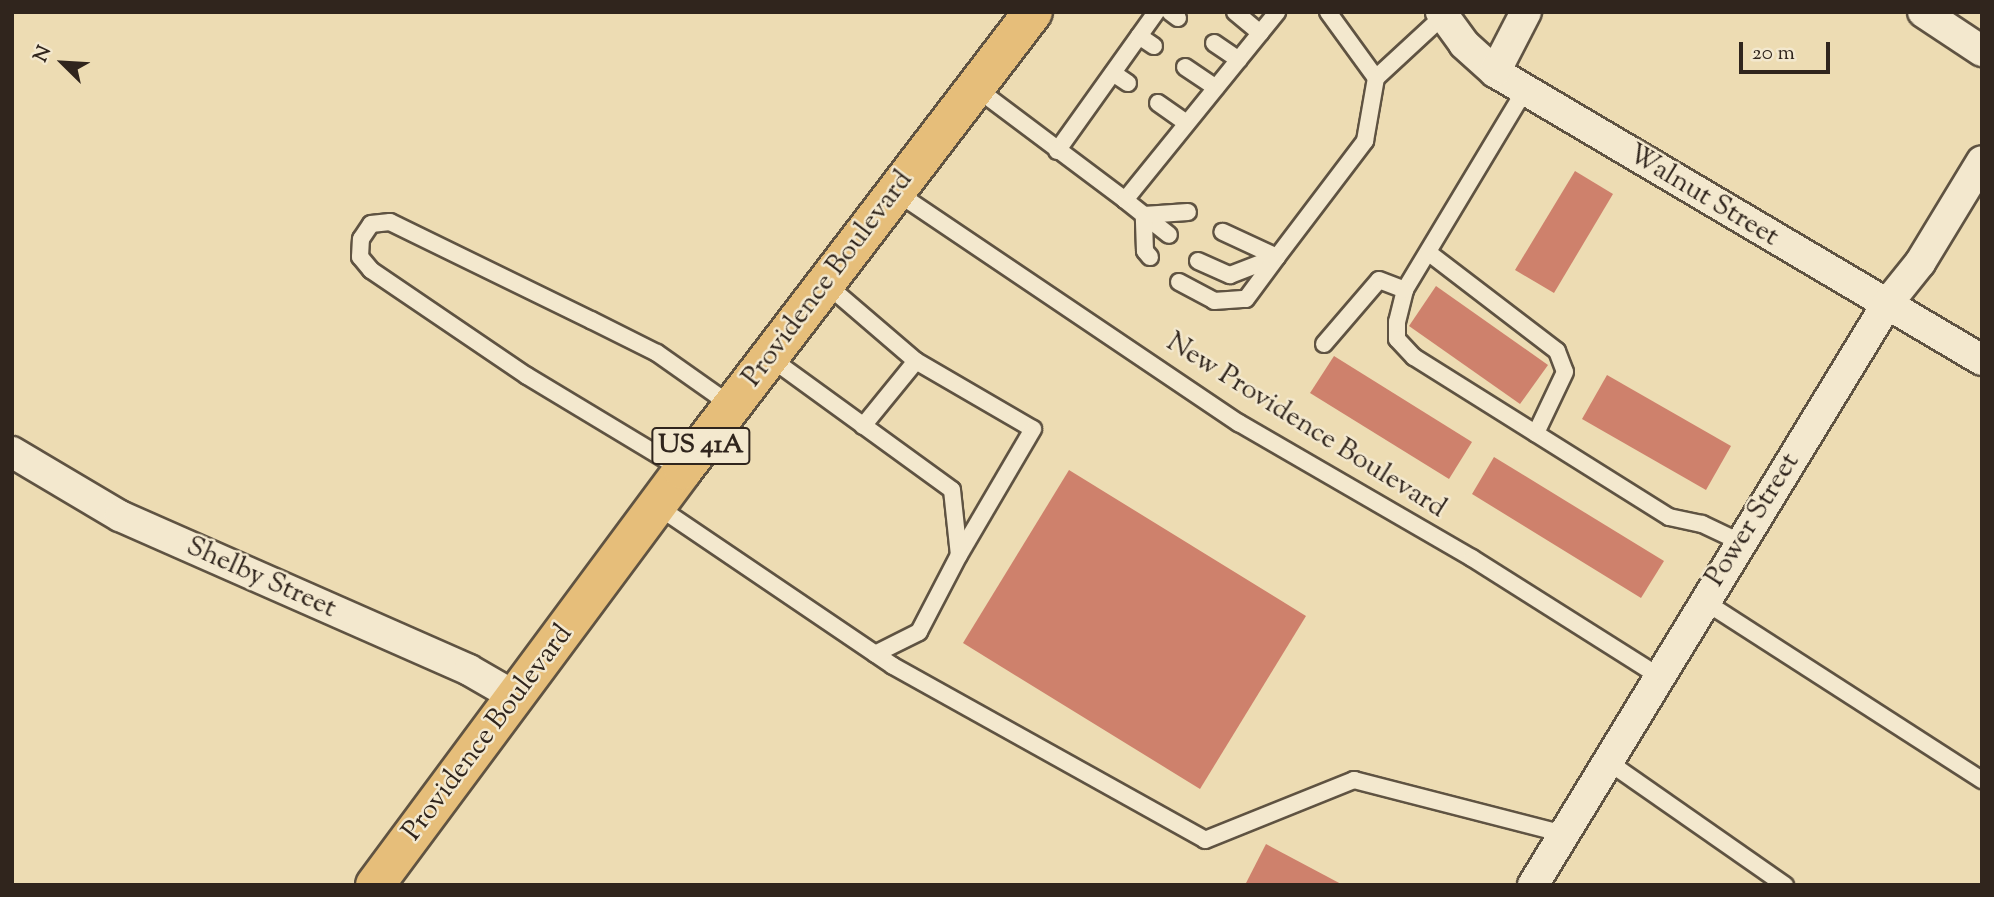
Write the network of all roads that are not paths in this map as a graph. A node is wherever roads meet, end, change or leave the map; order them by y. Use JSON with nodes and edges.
{"nodes":[{"id":1,"x":1033,"y":12,"type":"edge"},
{"id":2,"x":1156,"y":12,"type":"edge"},
{"id":3,"x":1235,"y":12,"type":"edge"},
{"id":4,"x":1277,"y":12,"type":"edge"},
{"id":5,"x":1328,"y":12,"type":"edge"},
{"id":6,"x":1526,"y":12,"type":"edge"},
{"id":7,"x":1923,"y":12,"type":"edge"},
{"id":8,"x":1441,"y":14,"type":"edge"},
{"id":9,"x":1260,"y":33,"type":"junction"},
{"id":10,"x":1139,"y":36,"type":"junction"},
{"id":11,"x":1214,"y":43,"type":"dead end"},
{"id":12,"x":1154,"y":46,"type":"dead end"},
{"id":13,"x":1982,"y":51,"type":"edge"},
{"id":14,"x":1239,"y":60,"type":"junction"},
{"id":15,"x":1185,"y":67,"type":"dead end"},
{"id":16,"x":1495,"y":72,"type":"junction"},
{"id":17,"x":1113,"y":73,"type":"junction"},
{"id":18,"x":1376,"y":78,"type":"junction"},
{"id":19,"x":1128,"y":83,"type":"dead end"},
{"id":20,"x":976,"y":88,"type":"junction"},
{"id":21,"x":1216,"y":88,"type":"junction"},
{"id":22,"x":1525,"y":90,"type":"junction"},
{"id":23,"x":1158,"y":103,"type":"dead end"},
{"id":24,"x":1187,"y":123,"type":"junction"},
{"id":25,"x":1057,"y":151,"type":"junction"},
{"id":26,"x":1982,"y":161,"type":"edge"},
{"id":27,"x":894,"y":190,"type":"junction"},
{"id":28,"x":1974,"y":191,"type":"edge"},
{"id":29,"x":1125,"y":200,"type":"junction"},
{"id":30,"x":1188,"y":212,"type":"dead end"},
{"id":31,"x":1144,"y":215,"type":"junction"},
{"id":32,"x":1223,"y":232,"type":"dead end"},
{"id":33,"x":1169,"y":235,"type":"dead end"},
{"id":34,"x":1429,"y":253,"type":"junction"},
{"id":35,"x":1150,"y":257,"type":"dead end"},
{"id":36,"x":1277,"y":257,"type":"junction"},
{"id":37,"x":1198,"y":261,"type":"dead end"},
{"id":38,"x":1179,"y":282,"type":"dead end"},
{"id":39,"x":825,"y":283,"type":"junction"},
{"id":40,"x":1405,"y":290,"type":"junction"},
{"id":41,"x":1886,"y":304,"type":"junction"},
{"id":42,"x":1324,"y":344,"type":"dead end"},
{"id":43,"x":769,"y":357,"type":"junction"},
{"id":44,"x":1982,"y":360,"type":"edge"},
{"id":45,"x":916,"y":361,"type":"junction"},
{"id":46,"x":732,"y":406,"type":"junction"},
{"id":47,"x":863,"y":426,"type":"junction"},
{"id":48,"x":1536,"y":433,"type":"junction"},
{"id":49,"x":12,"y":452,"type":"edge"},
{"id":50,"x":683,"y":470,"type":"junction"},
{"id":51,"x":657,"y":506,"type":"junction"},
{"id":52,"x":1740,"y":542,"type":"junction"},
{"id":53,"x":959,"y":555,"type":"junction"},
{"id":54,"x":1704,"y":601,"type":"junction"},
{"id":55,"x":875,"y":654,"type":"junction"},
{"id":56,"x":1659,"y":677,"type":"junction"},
{"id":57,"x":514,"y":696,"type":"junction"},
{"id":58,"x":1607,"y":761,"type":"junction"},
{"id":59,"x":1982,"y":780,"type":"edge"},
{"id":60,"x":1564,"y":834,"type":"junction"},
{"id":61,"x":375,"y":885,"type":"edge"},
{"id":62,"x":1533,"y":885,"type":"edge"},
{"id":63,"x":1785,"y":885,"type":"edge"}],
"edges":[{"from":1,"to":20,"type":"highway","name":"Providence Boulevard","number":"US 41A"},
{"from":2,"to":10,"type":"lane"},
{"from":3,"to":9,"type":"lane"},
{"from":4,"to":9,"type":"lane"},
{"from":5,"to":18,"type":"lane"},
{"from":6,"to":16,"type":"street"},
{"from":7,"to":13,"type":"street"},
{"from":8,"to":16,"type":"street","name":"Walnut Street"},
{"from":8,"to":18,"type":"lane"},
{"from":9,"to":14,"type":"lane"},
{"from":10,"to":12,"type":"lane"},
{"from":10,"to":17,"type":"lane"},
{"from":11,"to":14,"type":"lane"},
{"from":14,"to":21,"type":"lane"},
{"from":15,"to":21,"type":"lane"},
{"from":16,"to":22,"type":"street","name":"Walnut Street"},
{"from":17,"to":19,"type":"lane"},
{"from":17,"to":25,"type":"lane"},
{"from":18,"to":36,"type":"lane"},
{"from":20,"to":25,"type":"lane"},
{"from":20,"to":27,"type":"highway","name":"Providence Boulevard","number":"US 41A"},
{"from":21,"to":24,"type":"lane"},
{"from":22,"to":34,"type":"lane"},
{"from":22,"to":41,"type":"street","name":"Walnut Street"},
{"from":23,"to":24,"type":"lane"},
{"from":24,"to":29,"type":"lane"},
{"from":25,"to":29,"type":"lane"},
{"from":26,"to":28,"type":"street","name":"Power Street"},
{"from":27,"to":39,"type":"highway","name":"Providence Boulevard","number":"US 41A"},
{"from":27,"to":56,"type":"lane","name":"New Providence Boulevard"},
{"from":28,"to":41,"type":"street","name":"Power Street"},
{"from":29,"to":31,"type":"lane"},
{"from":30,"to":31,"type":"lane"},
{"from":31,"to":33,"type":"lane"},
{"from":31,"to":35,"type":"lane"},
{"from":32,"to":36,"type":"lane"},
{"from":34,"to":40,"type":"lane"},
{"from":34,"to":48,"type":"lane"},
{"from":36,"to":37,"type":"lane"},
{"from":36,"to":38,"type":"lane"},
{"from":39,"to":43,"type":"highway","name":"Providence Boulevard","number":"US 41A"},
{"from":39,"to":45,"type":"lane"},
{"from":40,"to":42,"type":"lane"},
{"from":40,"to":48,"type":"lane"},
{"from":41,"to":44,"type":"street","name":"Walnut Street"},
{"from":41,"to":52,"type":"street","name":"Power Street"},
{"from":43,"to":46,"type":"highway","name":"Providence Boulevard","number":"US 41A"},
{"from":43,"to":47,"type":"lane"},
{"from":45,"to":47,"type":"lane"},
{"from":45,"to":53,"type":"lane"},
{"from":46,"to":50,"type":"highway","name":"Providence Boulevard","number":"US 41A"},
{"from":46,"to":50,"type":"lane"},
{"from":47,"to":53,"type":"lane"},
{"from":48,"to":52,"type":"lane"},
{"from":49,"to":57,"type":"street","name":"Shelby Street"},
{"from":50,"to":51,"type":"highway","name":"Providence Boulevard","number":"US 41A"},
{"from":51,"to":55,"type":"lane"},
{"from":51,"to":57,"type":"highway","name":"Providence Boulevard","number":"US 41A"},
{"from":52,"to":54,"type":"street","name":"Power Street"},
{"from":53,"to":55,"type":"lane"},
{"from":54,"to":56,"type":"street","name":"Power Street"},
{"from":54,"to":59,"type":"lane"},
{"from":55,"to":60,"type":"lane"},
{"from":56,"to":58,"type":"street","name":"Power Street"},
{"from":57,"to":61,"type":"highway","name":"Providence Boulevard","number":"US 41A"},
{"from":58,"to":60,"type":"street","name":"Power Street"},
{"from":58,"to":63,"type":"lane"},
{"from":60,"to":62,"type":"street","name":"Power Street"}]}
